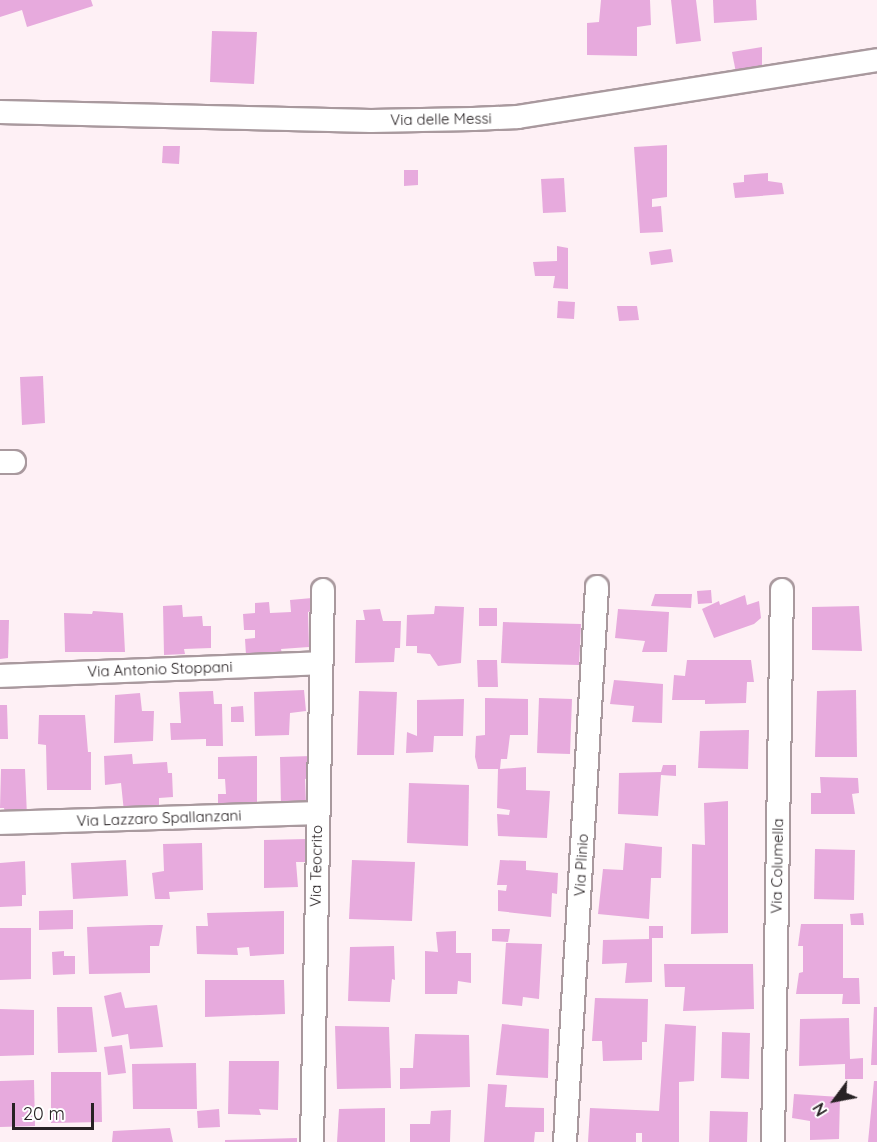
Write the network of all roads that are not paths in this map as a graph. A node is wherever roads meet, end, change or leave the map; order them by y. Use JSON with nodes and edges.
{"nodes":[{"id":1,"x":877,"y":60,"type":"edge"},
{"id":2,"x":0,"y":112,"type":"edge"},
{"id":3,"x":597,"y":587,"type":"dead end"},
{"id":4,"x":323,"y":590,"type":"dead end"},
{"id":5,"x":782,"y":590,"type":"dead end"},
{"id":6,"x":321,"y":663,"type":"junction"},
{"id":7,"x":0,"y":676,"type":"edge"},
{"id":8,"x":317,"y":813,"type":"junction"},
{"id":9,"x":0,"y":823,"type":"edge"},
{"id":10,"x":312,"y":1142,"type":"edge"},
{"id":11,"x":565,"y":1142,"type":"edge"},
{"id":12,"x":773,"y":1142,"type":"edge"}],
"edges":[{"from":1,"to":2,"type":"street","name":"Via delle Messi"},
{"from":3,"to":11,"type":"street","name":"Via Plinio"},
{"from":4,"to":6,"type":"street","name":"Via Teocrito"},
{"from":5,"to":12,"type":"street","name":"Via Columella"},
{"from":6,"to":7,"type":"street","name":"Via Antonio Stoppani"},
{"from":6,"to":8,"type":"street","name":"Via Teocrito"},
{"from":8,"to":9,"type":"street","name":"Via Lazzaro Spallanzani"},
{"from":8,"to":10,"type":"street","name":"Via Teocrito"}]}
